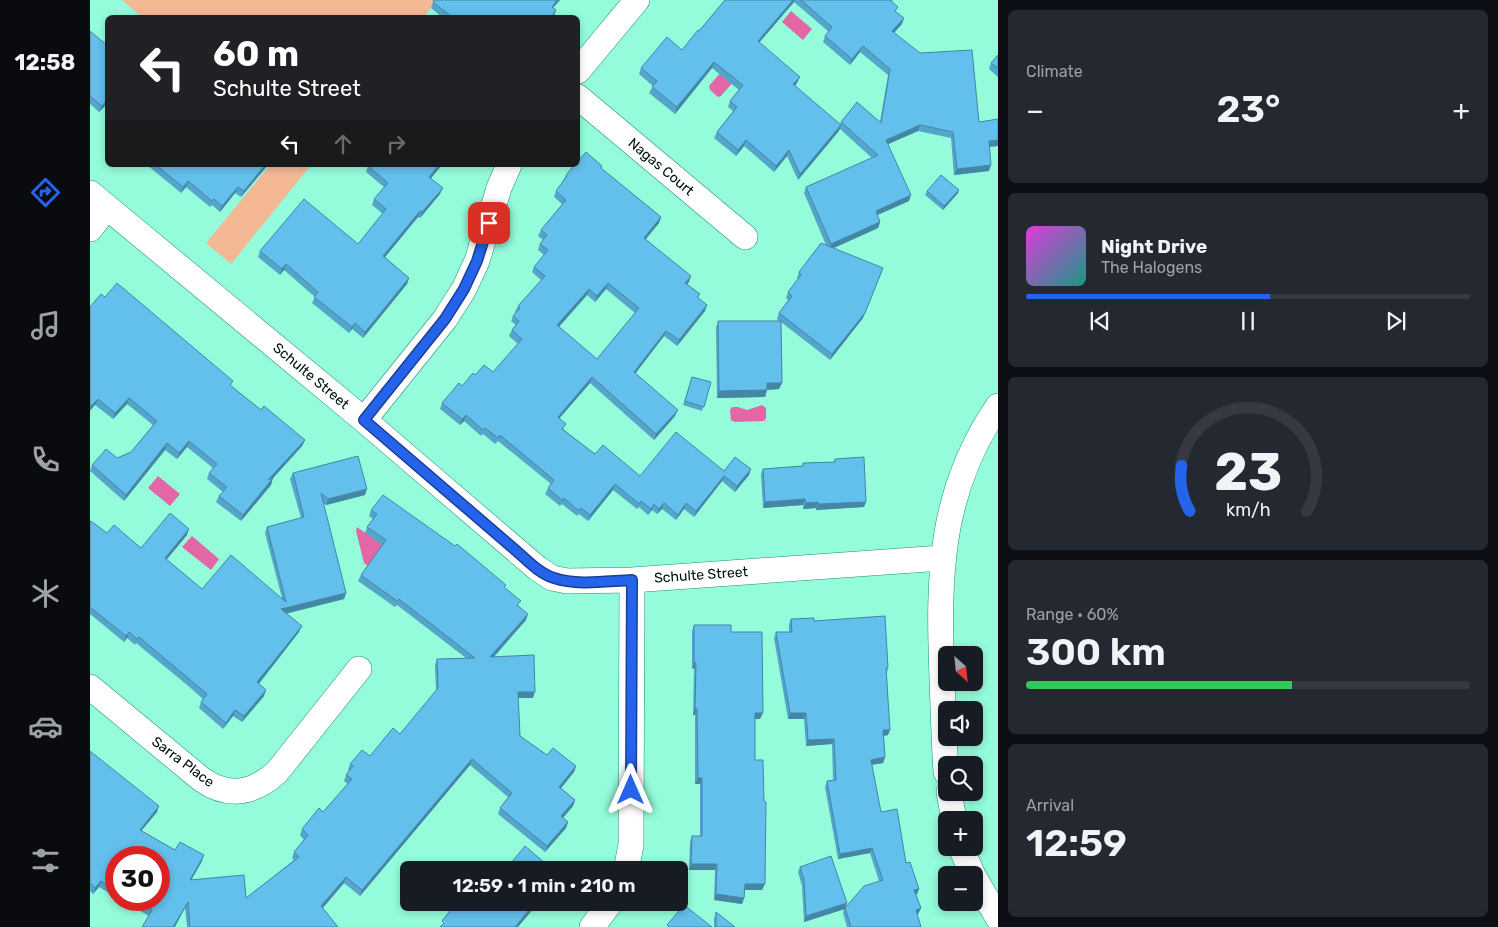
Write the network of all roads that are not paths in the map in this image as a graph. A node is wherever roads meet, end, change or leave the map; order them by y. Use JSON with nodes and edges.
{"nodes":[{"id":1,"x":636,"y":0,"type":"edge"},
{"id":2,"x":580,"y":69,"type":"edge"},
{"id":3,"x":580,"y":99,"type":"edge"},
{"id":4,"x":508,"y":167,"type":"edge"},
{"id":5,"x":99,"y":200,"type":"edge"},
{"id":6,"x":90,"y":229,"type":"edge"},
{"id":7,"x":745,"y":236,"type":"dead end"},
{"id":8,"x":998,"y":406,"type":"edge"},
{"id":9,"x":364,"y":420,"type":"junction"},
{"id":10,"x":942,"y":558,"type":"junction"},
{"id":11,"x":632,"y":580,"type":"junction"},
{"id":12,"x":359,"y":669,"type":"dead end"},
{"id":13,"x":90,"y":687,"type":"edge"},
{"id":14,"x":945,"y":756,"type":"edge"},
{"id":15,"x":628,"y":861,"type":"edge"},
{"id":16,"x":983,"y":893,"type":"edge"},
{"id":17,"x":605,"y":911,"type":"edge"},
{"id":18,"x":998,"y":918,"type":"edge"},
{"id":19,"x":592,"y":927,"type":"edge"}],
"edges":[{"from":1,"to":2,"type":"street"},
{"from":3,"to":7,"type":"street","name":"Nagas Court"},
{"from":4,"to":9,"type":"street"},
{"from":5,"to":6,"type":"street"},
{"from":5,"to":9,"type":"street","name":"Schulte Street"},
{"from":8,"to":10,"type":"street"},
{"from":9,"to":11,"type":"street","name":"Schulte Street"},
{"from":10,"to":11,"type":"street","name":"Schulte Street"},
{"from":10,"to":14,"type":"street"},
{"from":11,"to":15,"type":"street"},
{"from":12,"to":13,"type":"street","name":"Sarra Place"},
{"from":16,"to":18,"type":"street"},
{"from":17,"to":19,"type":"street"}]}
